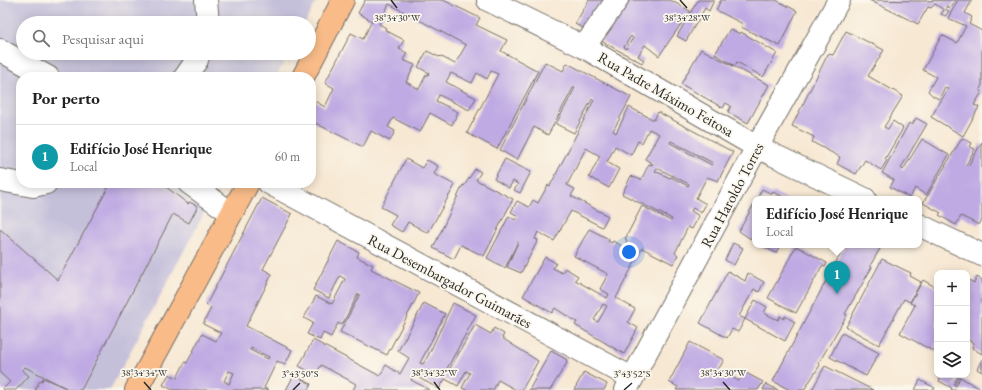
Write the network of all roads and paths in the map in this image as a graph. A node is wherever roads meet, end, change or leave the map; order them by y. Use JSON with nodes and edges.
{"nodes":[{"id":1,"x":206,"y":0,"type":"edge"},
{"id":2,"x":343,"y":0,"type":"edge"},
{"id":3,"x":488,"y":0,"type":"edge"},
{"id":4,"x":617,"y":0,"type":"edge"},
{"id":5,"x":839,"y":0,"type":"edge"},
{"id":6,"x":207,"y":16,"type":"edge"},
{"id":7,"x":584,"y":47,"type":"junction"},
{"id":8,"x":0,"y":50,"type":"edge"},
{"id":9,"x":316,"y":52,"type":"edge"},
{"id":10,"x":16,"y":59,"type":"edge"},
{"id":11,"x":18,"y":60,"type":"edge"},
{"id":12,"x":196,"y":60,"type":"edge"},
{"id":13,"x":312,"y":60,"type":"edge"},
{"id":14,"x":39,"y":72,"type":"edge"},
{"id":15,"x":188,"y":72,"type":"edge"},
{"id":16,"x":306,"y":72,"type":"edge"},
{"id":17,"x":757,"y":147,"type":"junction"},
{"id":18,"x":0,"y":180,"type":"edge"},
{"id":19,"x":16,"y":183,"type":"edge"},
{"id":20,"x":196,"y":188,"type":"edge"},
{"id":21,"x":245,"y":188,"type":"edge"},
{"id":22,"x":278,"y":188,"type":"edge"},
{"id":23,"x":860,"y":196,"type":"edge"},
{"id":24,"x":231,"y":213,"type":"junction"},
{"id":25,"x":922,"y":226,"type":"edge"},
{"id":26,"x":982,"y":255,"type":"edge"},
{"id":27,"x":629,"y":384,"type":"edge"},
{"id":28,"x":136,"y":390,"type":"edge"}],
"edges":[{"from":1,"to":6,"type":"street"},
{"from":2,"to":9,"type":"main road"},
{"from":3,"to":7,"type":"street","name":"Rua Padre Máximo Feitosa"},
{"from":4,"to":7,"type":"street"},
{"from":5,"to":17,"type":"street","name":"Rua Haroldo Torres"},
{"from":7,"to":17,"type":"street","name":"Rua Padre Máximo Feitosa"},
{"from":8,"to":10,"type":"street"},
{"from":11,"to":14,"type":"street"},
{"from":12,"to":15,"type":"street"},
{"from":13,"to":16,"type":"main road"},
{"from":17,"to":23,"type":"street","name":"Rua Padre Máximo Feitosa"},
{"from":17,"to":27,"type":"street","name":"Rua Haroldo Torres"},
{"from":18,"to":19,"type":"street"},
{"from":20,"to":24,"type":"street"},
{"from":21,"to":24,"type":"main road"},
{"from":22,"to":27,"type":"street","name":"Rua Desembargador Guimarães"},
{"from":24,"to":28,"type":"main road"},
{"from":25,"to":26,"type":"street"}]}
